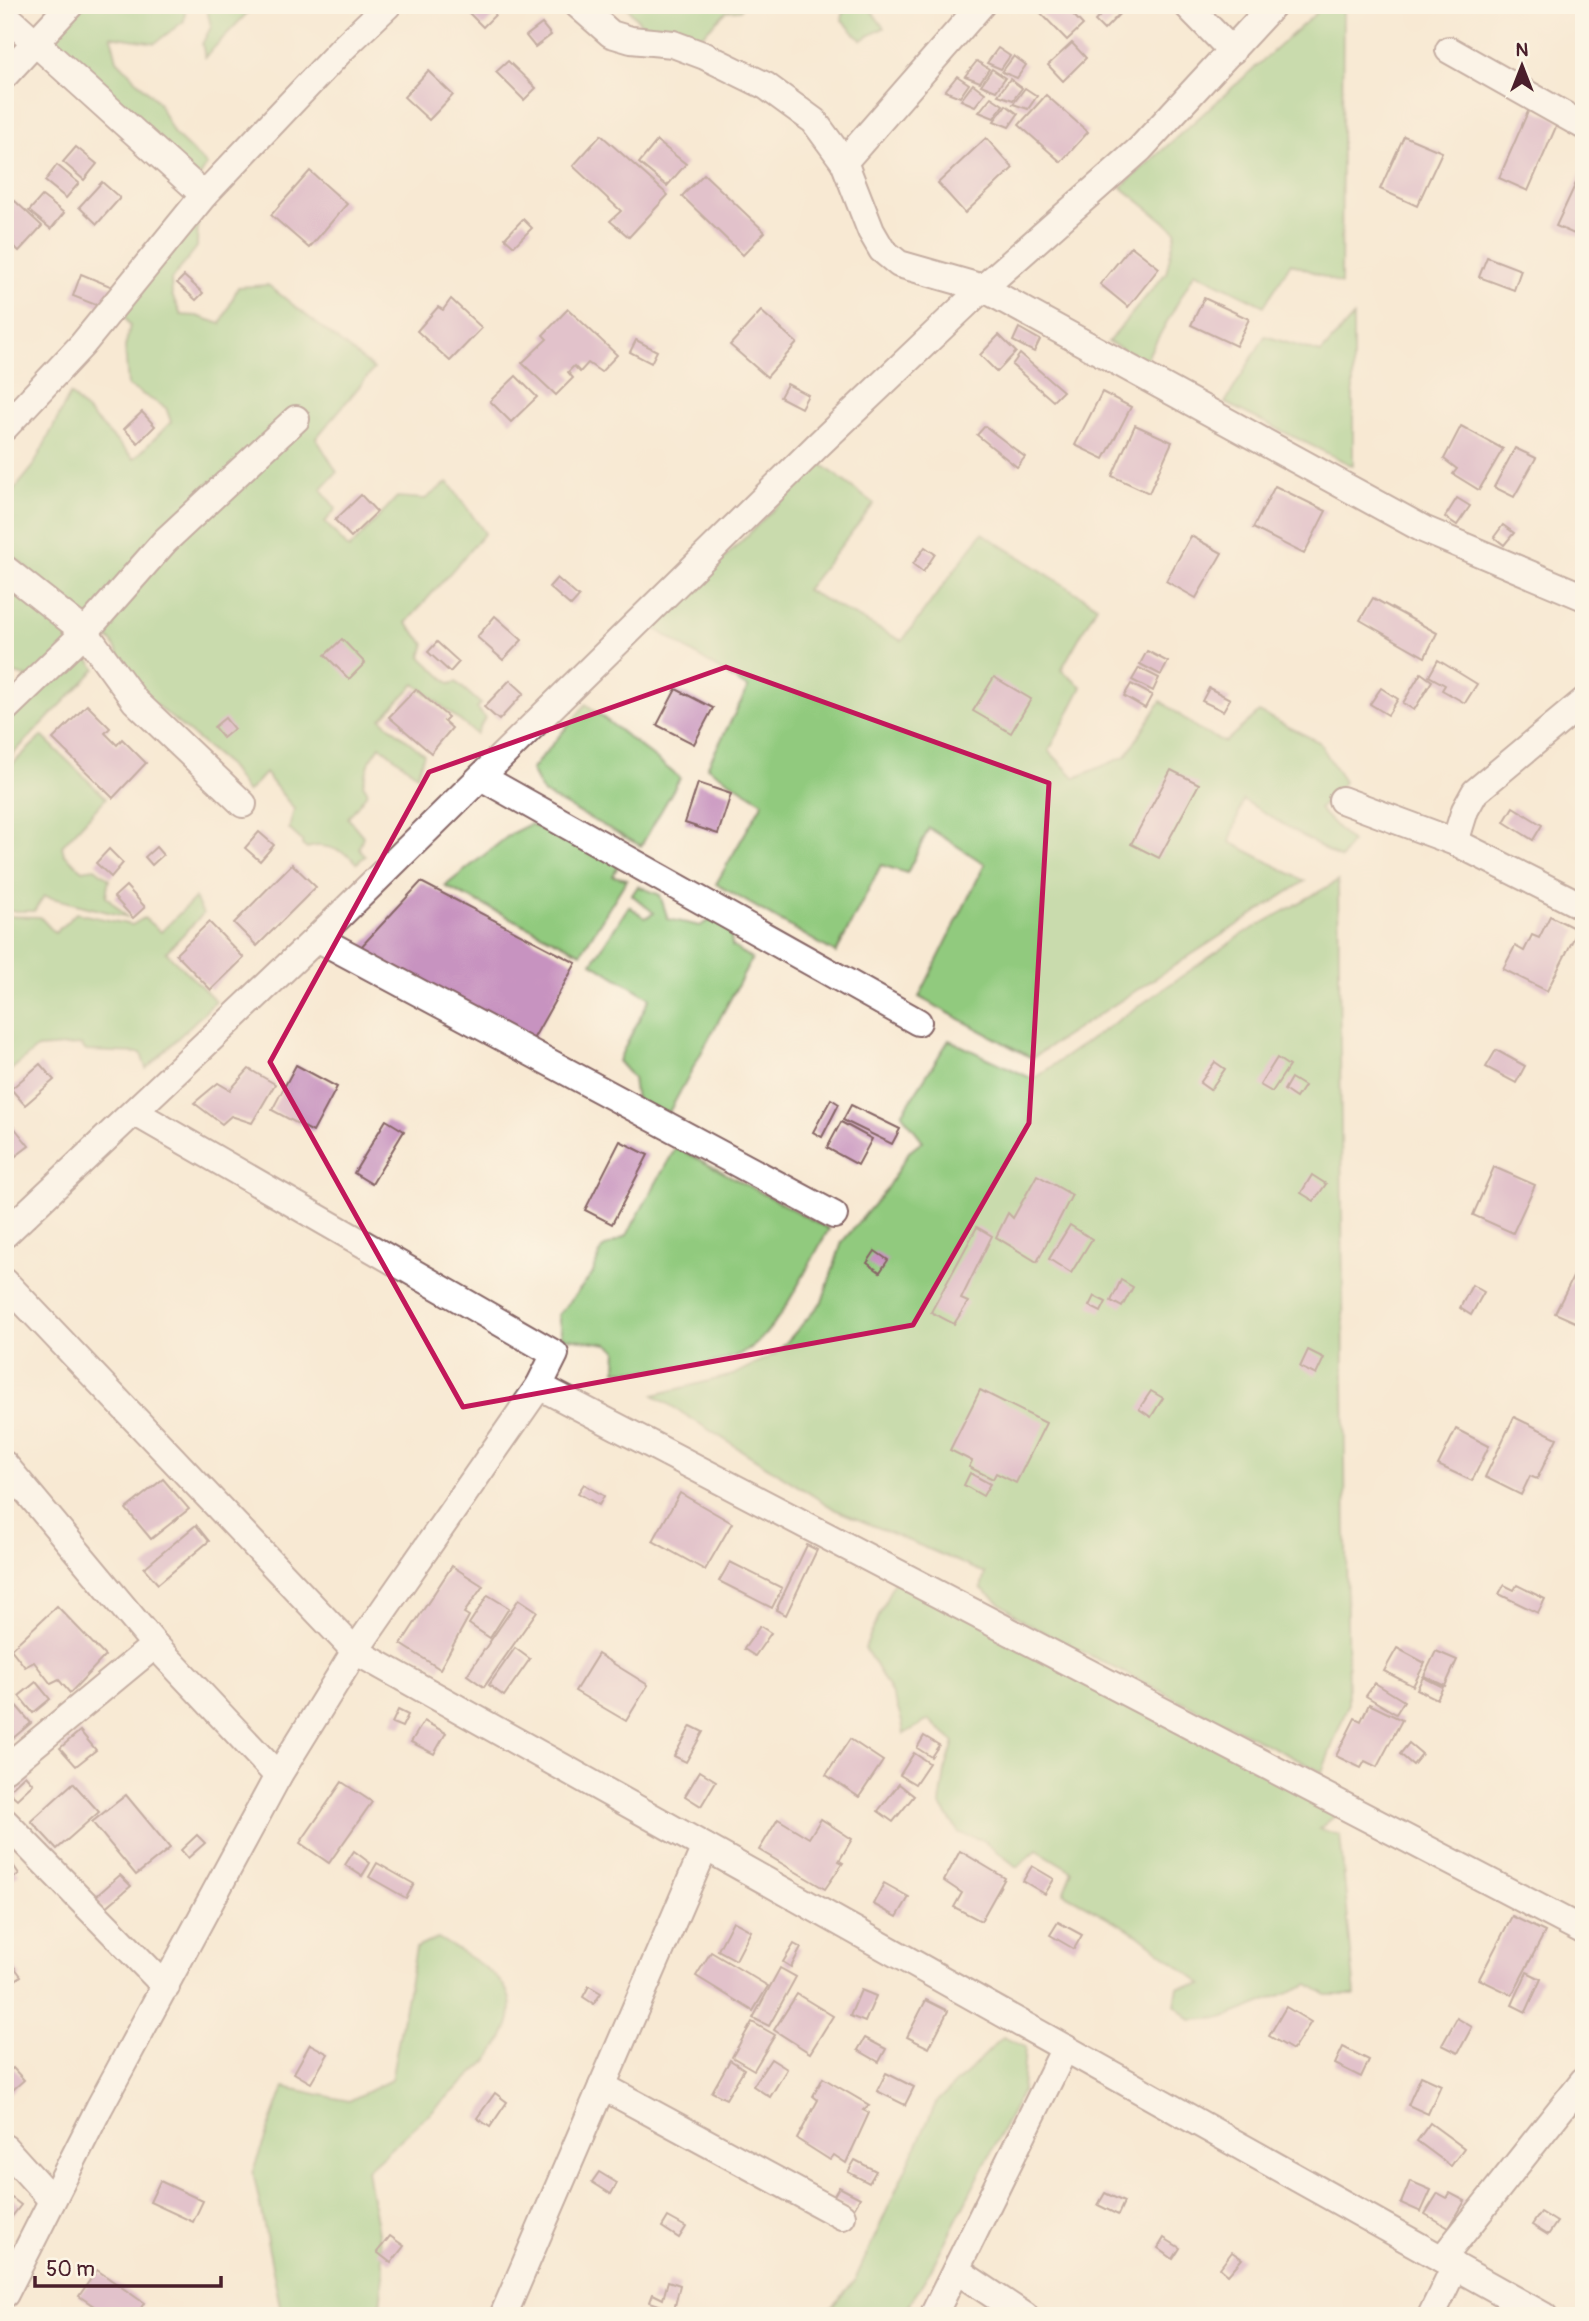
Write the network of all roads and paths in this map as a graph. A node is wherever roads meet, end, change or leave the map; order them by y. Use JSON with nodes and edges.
{"nodes":[{"id":1,"x":70,"y":5,"type":"edge"},
{"id":2,"x":388,"y":5,"type":"edge"},
{"id":3,"x":578,"y":5,"type":"edge"},
{"id":4,"x":981,"y":5,"type":"edge"},
{"id":5,"x":1187,"y":5,"type":"edge"},
{"id":6,"x":1273,"y":5,"type":"edge"},
{"id":7,"x":5,"y":16,"type":"edge"},
{"id":8,"x":36,"y":42,"type":"junction"},
{"id":9,"x":1449,"y":50,"type":"dead end"},
{"id":10,"x":1232,"y":51,"type":"junction"},
{"id":11,"x":5,"y":75,"type":"edge"},
{"id":12,"x":1584,"y":126,"type":"edge"},
{"id":13,"x":844,"y":162,"type":"junction"},
{"id":14,"x":204,"y":195,"type":"junction"},
{"id":15,"x":983,"y":288,"type":"junction"},
{"id":16,"x":296,"y":419,"type":"dead end"},
{"id":17,"x":5,"y":427,"type":"edge"},
{"id":18,"x":5,"y":569,"type":"edge"},
{"id":19,"x":1584,"y":597,"type":"edge"},
{"id":20,"x":85,"y":632,"type":"junction"},
{"id":21,"x":1584,"y":701,"type":"edge"},
{"id":22,"x":5,"y":709,"type":"edge"},
{"id":23,"x":481,"y":778,"type":"junction"},
{"id":24,"x":1342,"y":800,"type":"dead end"},
{"id":25,"x":243,"y":804,"type":"dead end"},
{"id":26,"x":1455,"y":842,"type":"junction"},
{"id":27,"x":1584,"y":907,"type":"edge"},
{"id":28,"x":317,"y":938,"type":"junction"},
{"id":29,"x":918,"y":1022,"type":"dead end"},
{"id":30,"x":134,"y":1112,"type":"junction"},
{"id":31,"x":834,"y":1215,"type":"dead end"},
{"id":32,"x":5,"y":1234,"type":"edge"},
{"id":33,"x":5,"y":1282,"type":"edge"},
{"id":34,"x":539,"y":1386,"type":"junction"},
{"id":35,"x":5,"y":1465,"type":"edge"},
{"id":36,"x":155,"y":1646,"type":"junction"},
{"id":37,"x":355,"y":1651,"type":"junction"},
{"id":38,"x":5,"y":1769,"type":"edge"},
{"id":39,"x":278,"y":1776,"type":"junction"},
{"id":40,"x":5,"y":1822,"type":"edge"},
{"id":41,"x":705,"y":1847,"type":"junction"},
{"id":42,"x":1584,"y":1931,"type":"edge"},
{"id":43,"x":166,"y":1987,"type":"junction"},
{"id":44,"x":1065,"y":2048,"type":"junction"},
{"id":45,"x":1583,"y":2081,"type":"edge"},
{"id":46,"x":602,"y":2086,"type":"junction"},
{"id":47,"x":5,"y":2148,"type":"edge"},
{"id":48,"x":52,"y":2200,"type":"junction"},
{"id":49,"x":842,"y":2216,"type":"dead end"},
{"id":50,"x":1449,"y":2262,"type":"junction"},
{"id":51,"x":956,"y":2270,"type":"junction"},
{"id":52,"x":5,"y":2294,"type":"edge"},
{"id":53,"x":503,"y":2316,"type":"edge"},
{"id":54,"x":933,"y":2316,"type":"edge"},
{"id":55,"x":1025,"y":2316,"type":"edge"},
{"id":56,"x":1430,"y":2316,"type":"edge"},
{"id":57,"x":1544,"y":2316,"type":"edge"}],
"edges":[{"from":1,"to":8,"type":"street"},
{"from":2,"to":14,"type":"street"},
{"from":3,"to":13,"type":"street"},
{"from":4,"to":13,"type":"street"},
{"from":5,"to":10,"type":"street"},
{"from":6,"to":10,"type":"street"},
{"from":7,"to":8,"type":"street"},
{"from":8,"to":11,"type":"street"},
{"from":8,"to":14,"type":"street"},
{"from":9,"to":12,"type":"street"},
{"from":10,"to":15,"type":"street"},
{"from":13,"to":15,"type":"street"},
{"from":14,"to":17,"type":"street"},
{"from":15,"to":19,"type":"street"},
{"from":15,"to":23,"type":"street"},
{"from":16,"to":20,"type":"street"},
{"from":18,"to":20,"type":"street"},
{"from":20,"to":22,"type":"street"},
{"from":20,"to":25,"type":"street"},
{"from":21,"to":26,"type":"street"},
{"from":23,"to":28,"type":"street"},
{"from":23,"to":29,"type":"street"},
{"from":24,"to":26,"type":"street"},
{"from":26,"to":27,"type":"street"},
{"from":28,"to":30,"type":"street"},
{"from":28,"to":31,"type":"street"},
{"from":30,"to":32,"type":"street"},
{"from":30,"to":34,"type":"street"},
{"from":33,"to":37,"type":"street"},
{"from":34,"to":37,"type":"street"},
{"from":34,"to":42,"type":"street"},
{"from":35,"to":36,"type":"street"},
{"from":36,"to":38,"type":"street"},
{"from":36,"to":39,"type":"street"},
{"from":37,"to":39,"type":"street"},
{"from":37,"to":41,"type":"street"},
{"from":39,"to":43,"type":"street"},
{"from":40,"to":43,"type":"street"},
{"from":41,"to":44,"type":"street"},
{"from":41,"to":46,"type":"street"},
{"from":43,"to":48,"type":"street"},
{"from":44,"to":50,"type":"street"},
{"from":44,"to":51,"type":"street"},
{"from":45,"to":50,"type":"street"},
{"from":46,"to":49,"type":"street"},
{"from":46,"to":53,"type":"street"},
{"from":47,"to":48,"type":"street"},
{"from":48,"to":52,"type":"street"},
{"from":50,"to":56,"type":"street"},
{"from":50,"to":57,"type":"street"},
{"from":51,"to":54,"type":"street"},
{"from":51,"to":55,"type":"street"}]}
